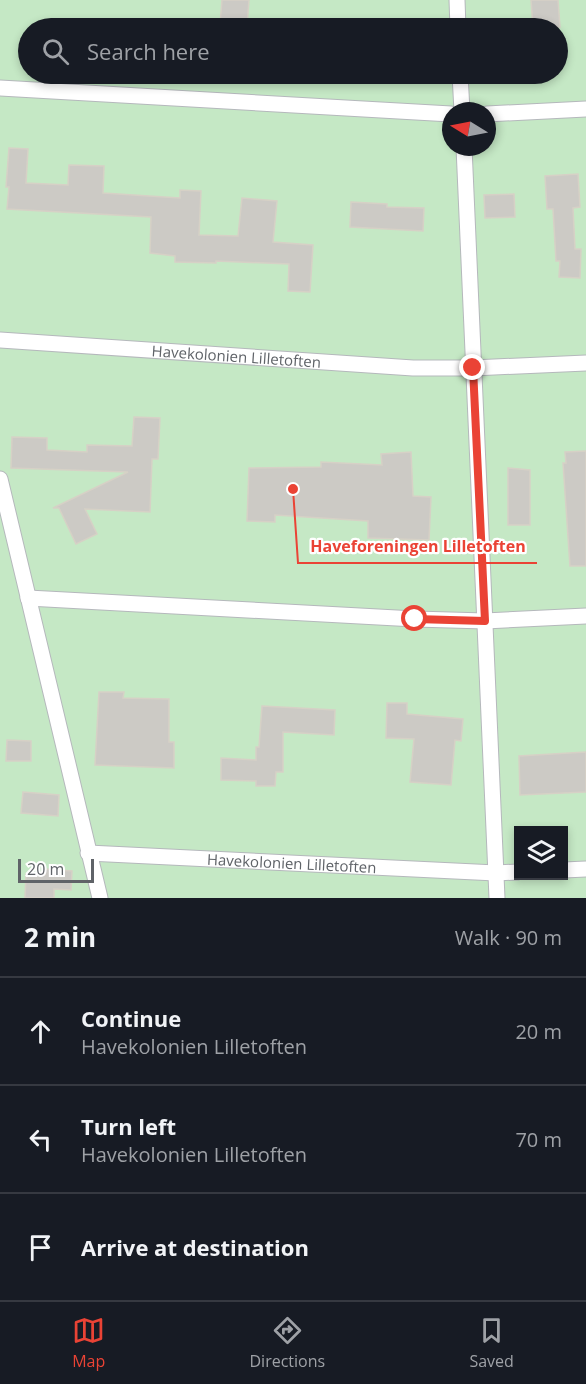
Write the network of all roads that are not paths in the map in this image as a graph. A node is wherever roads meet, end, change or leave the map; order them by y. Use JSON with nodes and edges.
{"nodes":[{"id":1,"x":457,"y":0,"type":"edge"},
{"id":2,"x":458,"y":18,"type":"edge"},
{"id":3,"x":461,"y":84,"type":"edge"},
{"id":4,"x":0,"y":88,"type":"edge"},
{"id":5,"x":462,"y":102,"type":"edge"},
{"id":6,"x":586,"y":109,"type":"edge"},
{"id":7,"x":442,"y":113,"type":"edge"},
{"id":8,"x":496,"y":114,"type":"edge"},
{"id":9,"x":464,"y":156,"type":"edge"},
{"id":10,"x":0,"y":340,"type":"edge"},
{"id":11,"x":586,"y":363,"type":"edge"},
{"id":12,"x":473,"y":368,"type":"junction"},
{"id":13,"x":0,"y":480,"type":"edge"},
{"id":14,"x":28,"y":598,"type":"junction"},
{"id":15,"x":586,"y":615,"type":"edge"},
{"id":16,"x":485,"y":621,"type":"junction"},
{"id":17,"x":88,"y":854,"type":"junction"},
{"id":18,"x":586,"y":869,"type":"edge"},
{"id":19,"x":568,"y":870,"type":"edge"},
{"id":20,"x":514,"y":872,"type":"edge"},
{"id":21,"x":496,"y":873,"type":"junction"},
{"id":22,"x":100,"y":898,"type":"edge"},
{"id":23,"x":497,"y":898,"type":"edge"}],
"edges":[{"from":1,"to":2,"type":"lane"},
{"from":3,"to":5,"type":"lane"},
{"from":4,"to":7,"type":"lane"},
{"from":6,"to":8,"type":"lane"},
{"from":9,"to":12,"type":"lane"},
{"from":10,"to":12,"type":"lane","name":"Havekolonien Lilletoften"},
{"from":11,"to":12,"type":"lane","name":"Havekolonien Lilletoften"},
{"from":12,"to":16,"type":"lane"},
{"from":13,"to":14,"type":"lane"},
{"from":14,"to":16,"type":"lane"},
{"from":14,"to":17,"type":"lane"},
{"from":15,"to":16,"type":"lane"},
{"from":16,"to":21,"type":"lane"},
{"from":17,"to":21,"type":"lane","name":"Havekolonien Lilletoften"},
{"from":17,"to":22,"type":"lane"},
{"from":18,"to":19,"type":"lane"},
{"from":20,"to":21,"type":"lane","name":"Havekolonien Lilletoften"},
{"from":21,"to":23,"type":"lane"}]}
